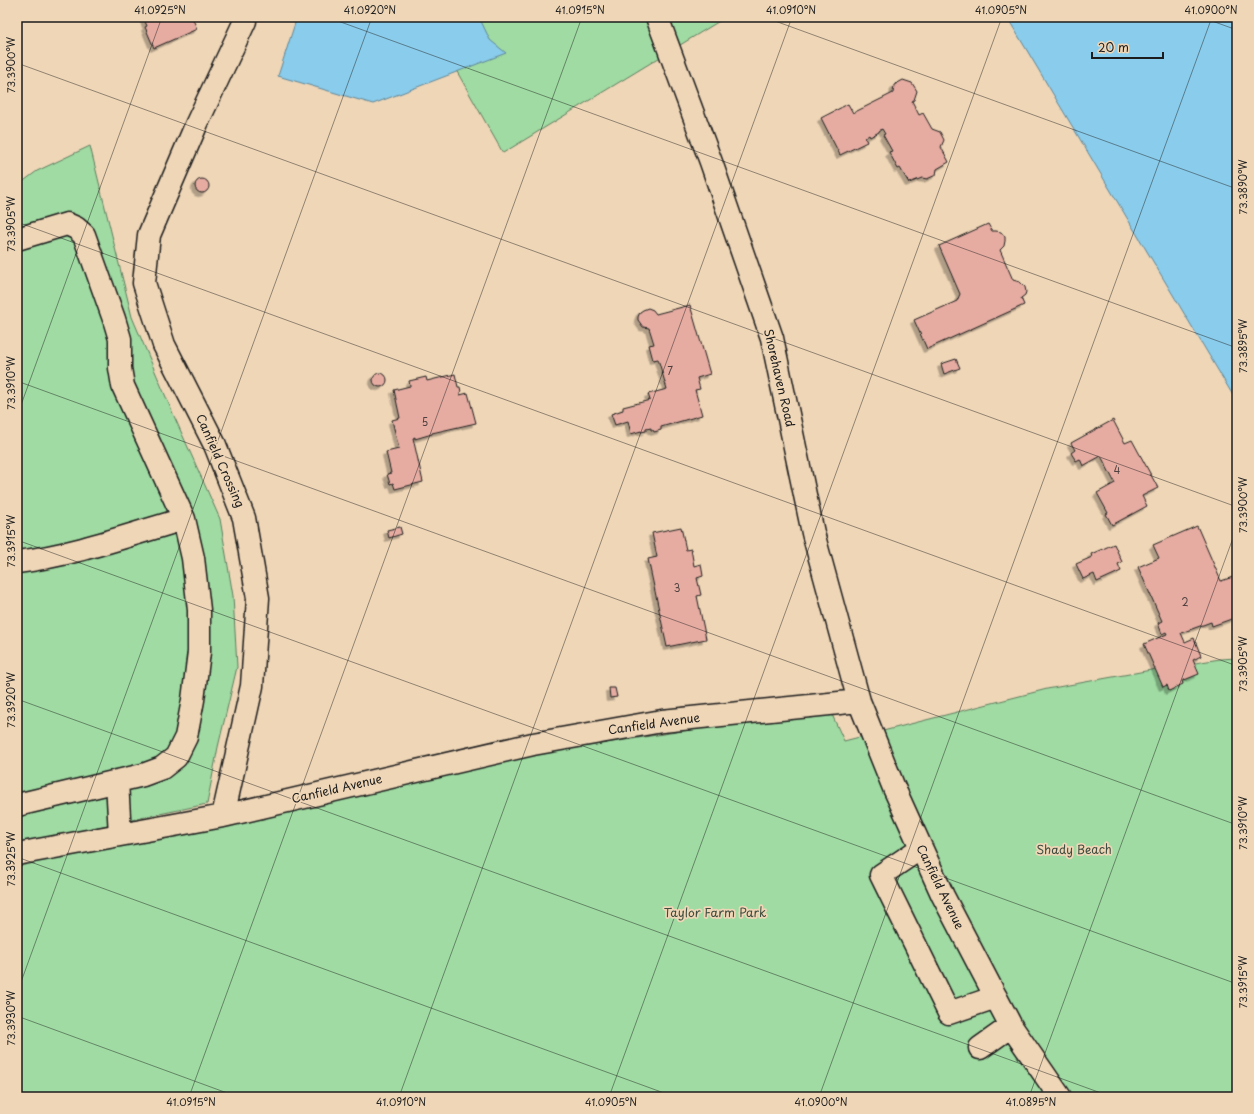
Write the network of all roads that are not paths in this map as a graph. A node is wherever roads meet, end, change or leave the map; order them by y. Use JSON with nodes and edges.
{"nodes":[{"id":1,"x":245,"y":17,"type":"edge"},
{"id":2,"x":657,"y":17,"type":"edge"},
{"id":3,"x":17,"y":239,"type":"edge"},
{"id":4,"x":184,"y":519,"type":"junction"},
{"id":5,"x":17,"y":562,"type":"edge"},
{"id":6,"x":859,"y":701,"type":"junction"},
{"id":7,"x":117,"y":781,"type":"junction"},
{"id":8,"x":17,"y":805,"type":"edge"},
{"id":9,"x":223,"y":816,"type":"junction"},
{"id":10,"x":120,"y":835,"type":"junction"},
{"id":11,"x":921,"y":848,"type":"junction"},
{"id":12,"x":17,"y":854,"type":"edge"},
{"id":13,"x":996,"y":997,"type":"junction"},
{"id":14,"x":1011,"y":1026,"type":"junction"},
{"id":15,"x":980,"y":1048,"type":"dead end"},
{"id":16,"x":1060,"y":1097,"type":"edge"}],
"edges":[{"from":1,"to":9,"type":"street","name":"Canfield Crossing"},
{"from":2,"to":6,"type":"street","name":"Shorehaven Road"},
{"from":3,"to":4,"type":"street"},
{"from":4,"to":5,"type":"street"},
{"from":4,"to":7,"type":"street"},
{"from":6,"to":9,"type":"street","name":"Canfield Avenue"},
{"from":6,"to":11,"type":"street","name":"Canfield Avenue"},
{"from":7,"to":8,"type":"street"},
{"from":7,"to":10,"type":"street"},
{"from":9,"to":10,"type":"street","name":"Canfield Avenue"},
{"from":10,"to":12,"type":"street","name":"Canfield Avenue"},
{"from":11,"to":13,"type":"street","name":"Canfield Avenue"},
{"from":11,"to":13,"type":"street"},
{"from":13,"to":14,"type":"street","name":"Canfield Avenue"},
{"from":14,"to":15,"type":"street"},
{"from":14,"to":16,"type":"street","name":"Canfield Avenue"}]}
